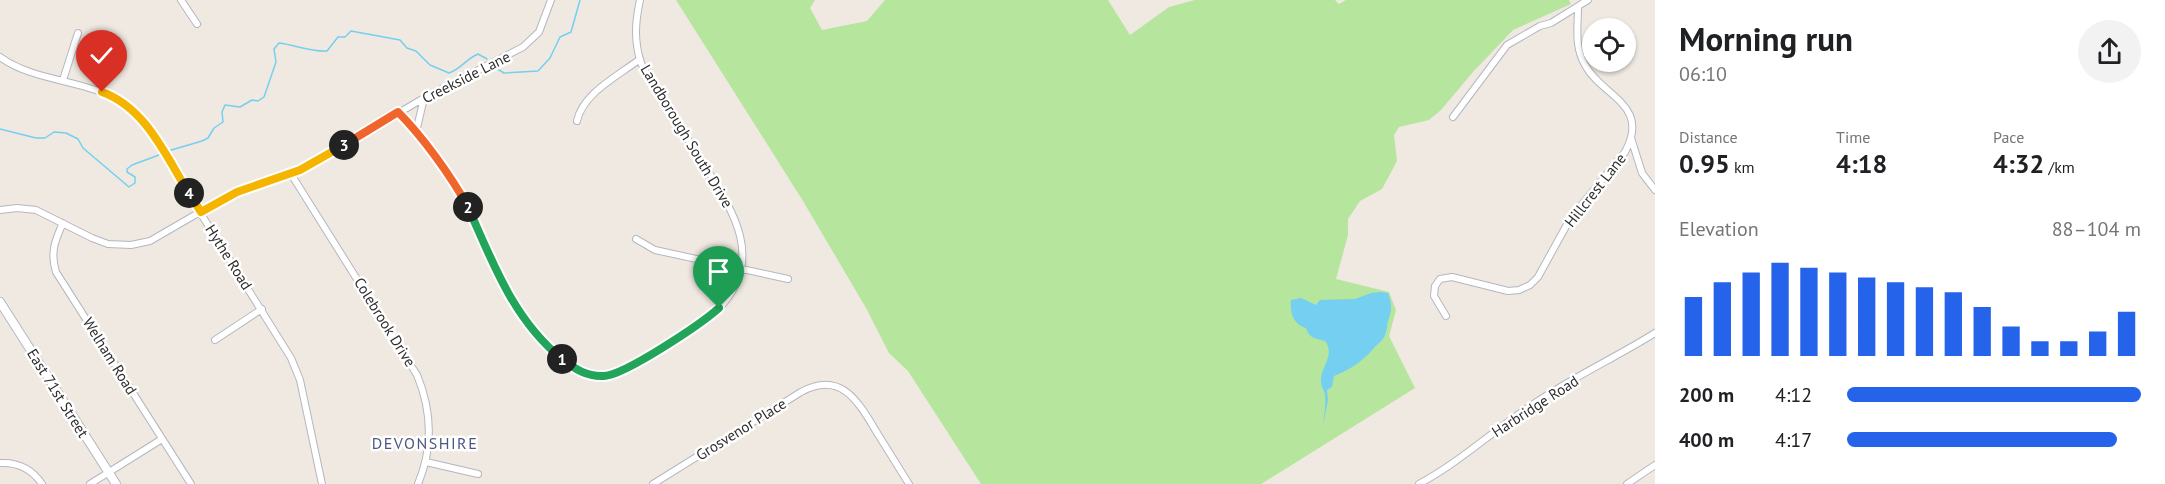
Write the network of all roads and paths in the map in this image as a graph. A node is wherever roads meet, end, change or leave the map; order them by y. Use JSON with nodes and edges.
{"nodes":[{"id":1,"x":181,"y":0,"type":"edge"},
{"id":2,"x":551,"y":0,"type":"edge"},
{"id":3,"x":640,"y":0,"type":"edge"},
{"id":4,"x":1574,"y":0,"type":"edge"},
{"id":5,"x":1588,"y":0,"type":"edge"},
{"id":6,"x":1578,"y":7,"type":"junction"},
{"id":7,"x":197,"y":24,"type":"dead end"},
{"id":8,"x":78,"y":33,"type":"dead end"},
{"id":9,"x":0,"y":57,"type":"edge"},
{"id":10,"x":640,"y":60,"type":"junction"},
{"id":11,"x":63,"y":80,"type":"junction"},
{"id":12,"x":424,"y":98,"type":"junction"},
{"id":13,"x":398,"y":112,"type":"junction"},
{"id":14,"x":1454,"y":117,"type":"dead end"},
{"id":15,"x":577,"y":121,"type":"dead end"},
{"id":16,"x":416,"y":132,"type":"junction"},
{"id":17,"x":1630,"y":137,"type":"junction"},
{"id":18,"x":291,"y":174,"type":"junction"},
{"id":19,"x":1655,"y":190,"type":"edge"},
{"id":20,"x":0,"y":210,"type":"edge"},
{"id":21,"x":201,"y":212,"type":"junction"},
{"id":22,"x":63,"y":223,"type":"junction"},
{"id":23,"x":636,"y":239,"type":"dead end"},
{"id":24,"x":740,"y":269,"type":"junction"},
{"id":25,"x":788,"y":279,"type":"dead end"},
{"id":26,"x":0,"y":302,"type":"edge"},
{"id":27,"x":262,"y":309,"type":"junction"},
{"id":28,"x":1446,"y":315,"type":"dead end"},
{"id":29,"x":1655,"y":333,"type":"edge"},
{"id":30,"x":215,"y":340,"type":"dead end"},
{"id":31,"x":162,"y":439,"type":"junction"},
{"id":32,"x":426,"y":462,"type":"junction"},
{"id":33,"x":0,"y":463,"type":"edge"},
{"id":34,"x":1655,"y":465,"type":"edge"},
{"id":35,"x":108,"y":472,"type":"junction"},
{"id":36,"x":478,"y":474,"type":"dead end"},
{"id":37,"x":42,"y":484,"type":"edge"},
{"id":38,"x":90,"y":484,"type":"edge"},
{"id":39,"x":116,"y":484,"type":"edge"},
{"id":40,"x":191,"y":484,"type":"edge"},
{"id":41,"x":322,"y":484,"type":"edge"},
{"id":42,"x":418,"y":484,"type":"edge"},
{"id":43,"x":653,"y":484,"type":"edge"},
{"id":44,"x":909,"y":484,"type":"edge"},
{"id":45,"x":1419,"y":484,"type":"edge"},
{"id":46,"x":1627,"y":484,"type":"edge"}],
"edges":[{"from":1,"to":7,"type":"street"},
{"from":2,"to":12,"type":"street","name":"Creekside Lane"},
{"from":3,"to":10,"type":"street","name":"Landborough South Drive"},
{"from":4,"to":6,"type":"street"},
{"from":5,"to":6,"type":"street"},
{"from":6,"to":14,"type":"street"},
{"from":6,"to":17,"type":"street","name":"Hillcrest Lane"},
{"from":8,"to":11,"type":"street"},
{"from":9,"to":11,"type":"street","name":"Hythe Road"},
{"from":10,"to":15,"type":"street"},
{"from":10,"to":24,"type":"street","name":"Landborough South Drive"},
{"from":11,"to":21,"type":"street","name":"Hythe Road"},
{"from":12,"to":13,"type":"street","name":"Creekside Lane"},
{"from":12,"to":16,"type":"street"},
{"from":13,"to":16,"type":"street","name":"Landborough South Drive"},
{"from":13,"to":18,"type":"street","name":"Creekside Lane"},
{"from":16,"to":24,"type":"street","name":"Landborough South Drive"},
{"from":17,"to":19,"type":"street"},
{"from":17,"to":28,"type":"street","name":"Hillcrest Lane"},
{"from":18,"to":21,"type":"street","name":"Creekside Lane"},
{"from":18,"to":32,"type":"street","name":"Colebrook Drive"},
{"from":20,"to":22,"type":"street","name":"Creekside Lane"},
{"from":21,"to":22,"type":"street","name":"Creekside Lane"},
{"from":21,"to":27,"type":"street","name":"Hythe Road"},
{"from":22,"to":31,"type":"street","name":"Welham Road"},
{"from":23,"to":24,"type":"street"},
{"from":24,"to":25,"type":"street"},
{"from":26,"to":35,"type":"main road","name":"East 71st Street"},
{"from":27,"to":30,"type":"street"},
{"from":27,"to":41,"type":"street","name":"Hythe Road"},
{"from":29,"to":45,"type":"street","name":"Harbridge Road"},
{"from":31,"to":35,"type":"street"},
{"from":31,"to":40,"type":"street","name":"Welham Road"},
{"from":32,"to":36,"type":"street"},
{"from":32,"to":42,"type":"street","name":"Colebrook Drive"},
{"from":33,"to":37,"type":"street"},
{"from":34,"to":46,"type":"street"},
{"from":35,"to":38,"type":"street"},
{"from":35,"to":39,"type":"main road","name":"East 71st Street"},
{"from":43,"to":44,"type":"street","name":"Grosvenor Place"}]}
